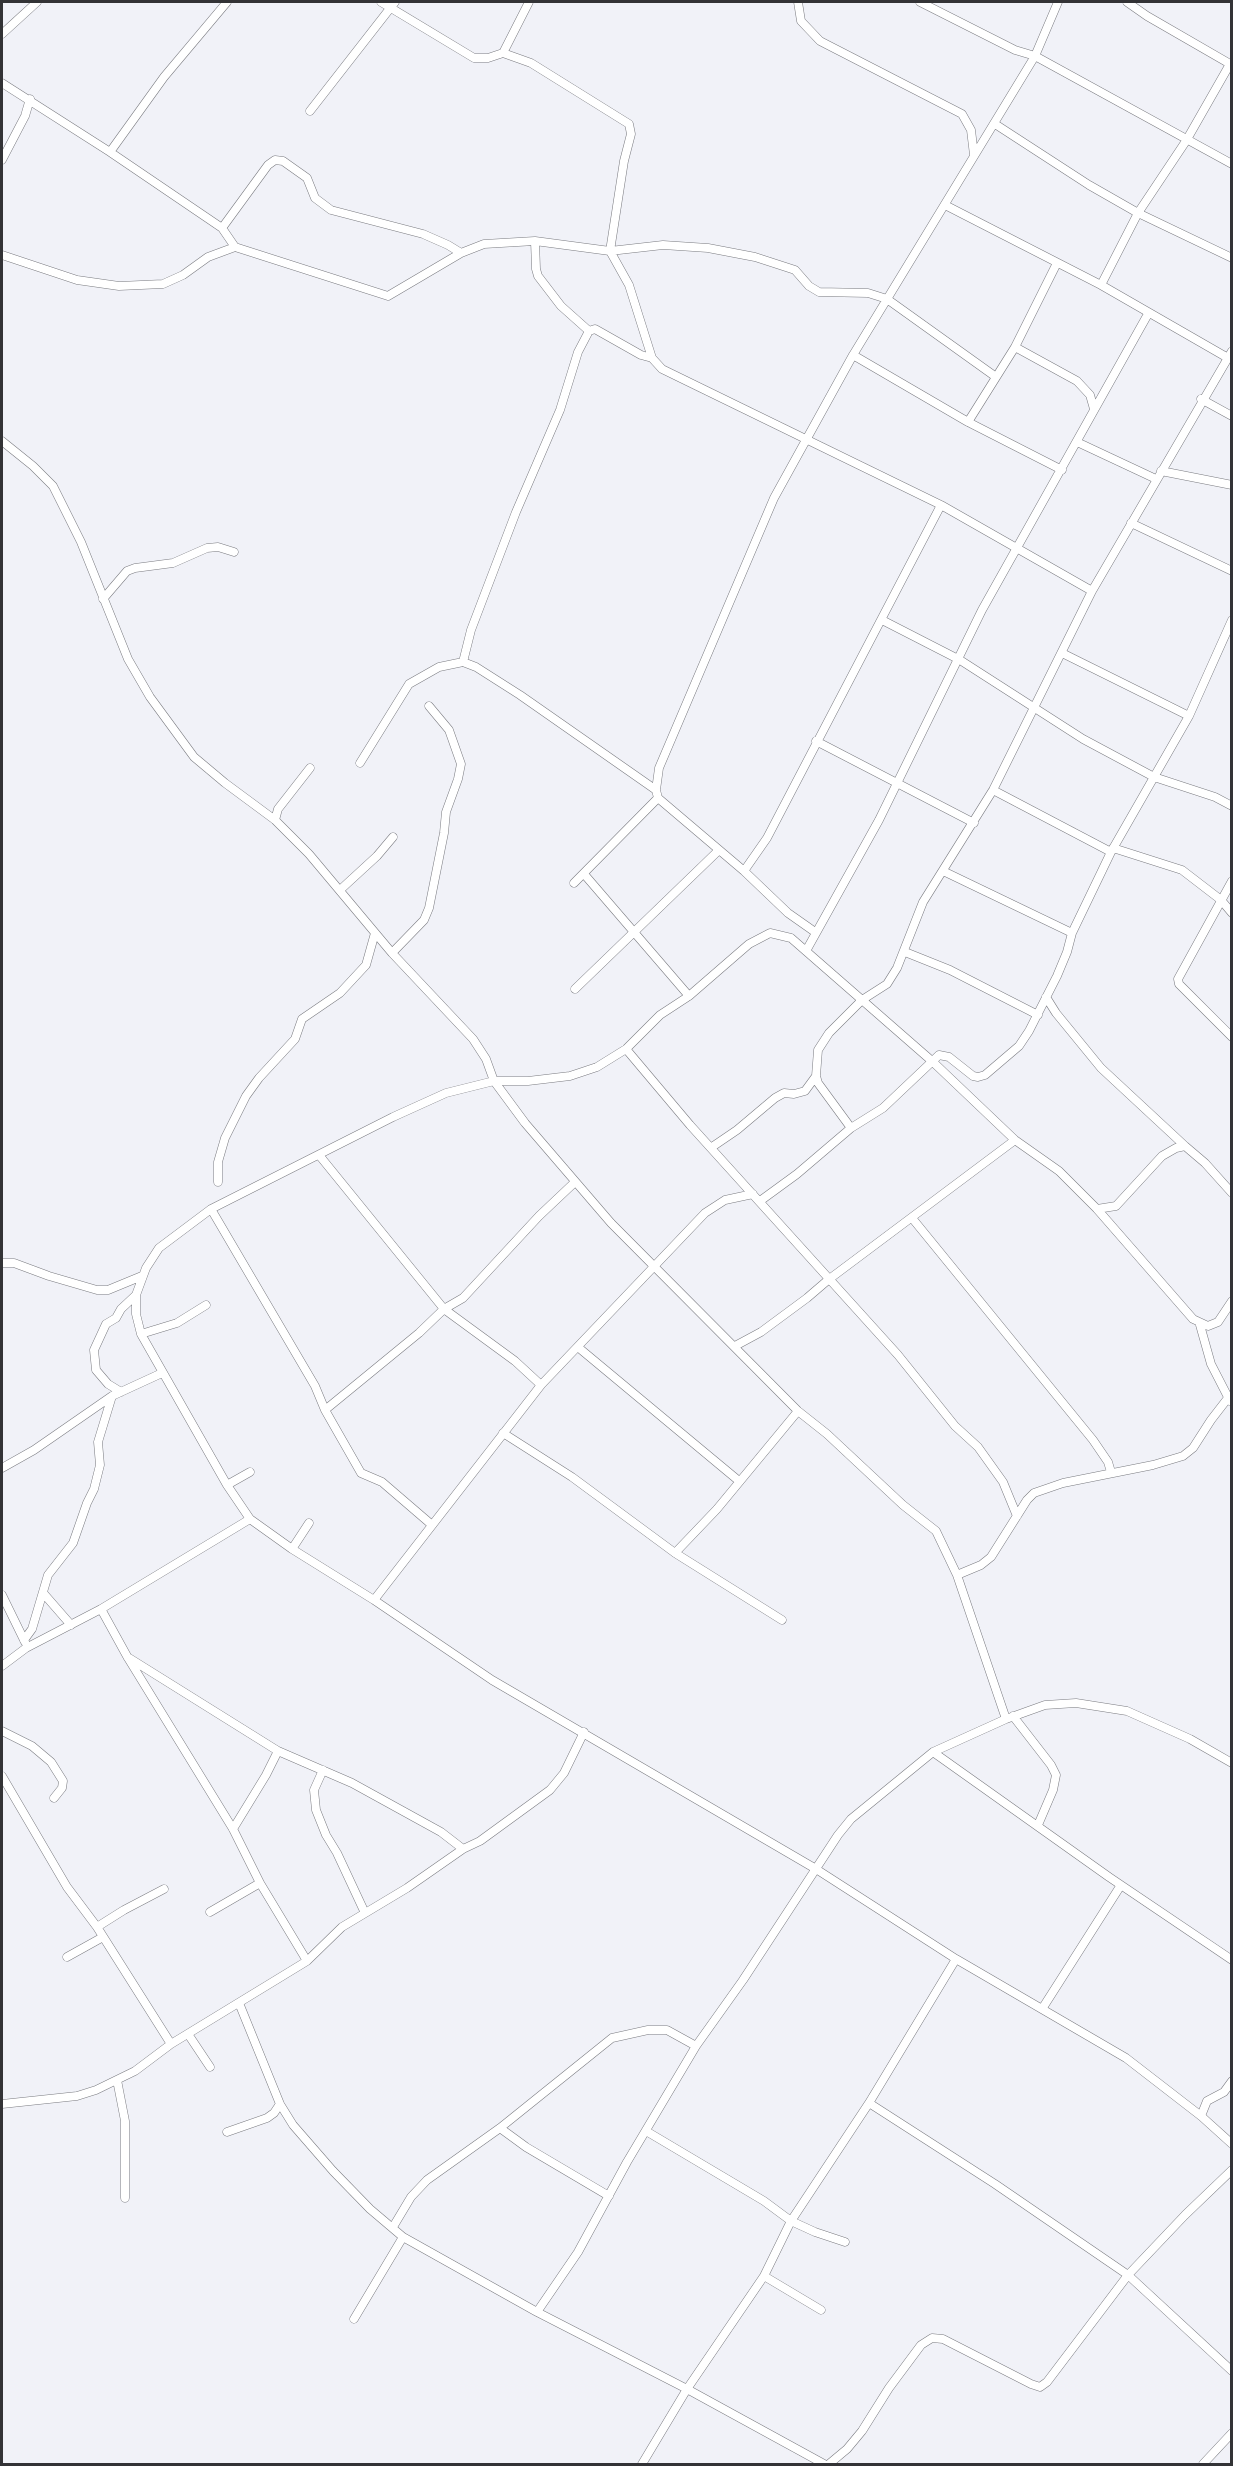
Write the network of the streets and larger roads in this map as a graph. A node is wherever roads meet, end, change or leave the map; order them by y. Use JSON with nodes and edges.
{"nodes":[{"id":1,"x":37,"y":2,"type":"edge"},
{"id":2,"x":227,"y":2,"type":"edge"},
{"id":3,"x":381,"y":2,"type":"edge"},
{"id":4,"x":529,"y":2,"type":"edge"},
{"id":5,"x":798,"y":2,"type":"edge"},
{"id":6,"x":920,"y":2,"type":"edge"},
{"id":7,"x":1058,"y":2,"type":"edge"},
{"id":8,"x":1127,"y":2,"type":"edge"},
{"id":9,"x":392,"y":4,"type":"edge"},
{"id":10,"x":2,"y":34,"type":"edge"},
{"id":11,"x":503,"y":52,"type":"junction"},
{"id":12,"x":1035,"y":56,"type":"junction"},
{"id":13,"x":1231,"y":64,"type":"edge"},
{"id":14,"x":2,"y":83,"type":"edge"},
{"id":15,"x":30,"y":99,"type":"junction"},
{"id":16,"x":310,"y":111,"type":"dead end"},
{"id":17,"x":995,"y":124,"type":"junction"},
{"id":18,"x":1186,"y":141,"type":"junction"},
{"id":19,"x":110,"y":152,"type":"junction"},
{"id":20,"x":974,"y":155,"type":"junction"},
{"id":21,"x":2,"y":160,"type":"edge"},
{"id":22,"x":1232,"y":164,"type":"edge"},
{"id":23,"x":945,"y":205,"type":"junction"},
{"id":24,"x":1138,"y":213,"type":"junction"},
{"id":25,"x":222,"y":228,"type":"junction"},
{"id":26,"x":535,"y":242,"type":"junction"},
{"id":27,"x":235,"y":247,"type":"junction"},
{"id":28,"x":610,"y":251,"type":"junction"},
{"id":29,"x":461,"y":253,"type":"junction"},
{"id":30,"x":2,"y":255,"type":"edge"},
{"id":31,"x":1232,"y":258,"type":"edge"},
{"id":32,"x":1057,"y":263,"type":"junction"},
{"id":33,"x":1101,"y":285,"type":"junction"},
{"id":34,"x":887,"y":299,"type":"junction"},
{"id":35,"x":1148,"y":314,"type":"junction"},
{"id":36,"x":589,"y":331,"type":"junction"},
{"id":37,"x":1015,"y":347,"type":"junction"},
{"id":38,"x":1230,"y":354,"type":"edge"},
{"id":39,"x":853,"y":356,"type":"junction"},
{"id":40,"x":652,"y":358,"type":"junction"},
{"id":41,"x":996,"y":377,"type":"junction"},
{"id":42,"x":1201,"y":399,"type":"junction"},
{"id":43,"x":1094,"y":409,"type":"junction"},
{"id":44,"x":1232,"y":416,"type":"edge"},
{"id":45,"x":968,"y":423,"type":"junction"},
{"id":46,"x":2,"y":441,"type":"edge"},
{"id":47,"x":807,"y":441,"type":"junction"},
{"id":48,"x":1077,"y":442,"type":"junction"},
{"id":49,"x":1062,"y":470,"type":"junction"},
{"id":50,"x":1159,"y":475,"type":"junction"},
{"id":51,"x":1232,"y":485,"type":"edge"},
{"id":52,"x":941,"y":505,"type":"junction"},
{"id":53,"x":1131,"y":523,"type":"junction"},
{"id":54,"x":1016,"y":549,"type":"junction"},
{"id":55,"x":234,"y":552,"type":"dead end"},
{"id":56,"x":1232,"y":571,"type":"edge"},
{"id":57,"x":1092,"y":591,"type":"junction"},
{"id":58,"x":103,"y":600,"type":"junction"},
{"id":59,"x":1232,"y":620,"type":"edge"},
{"id":60,"x":882,"y":621,"type":"junction"},
{"id":61,"x":1062,"y":653,"type":"junction"},
{"id":62,"x":960,"y":660,"type":"junction"},
{"id":63,"x":463,"y":662,"type":"junction"},
{"id":64,"x":429,"y":706,"type":"dead end"},
{"id":65,"x":1034,"y":709,"type":"junction"},
{"id":66,"x":1189,"y":716,"type":"junction"},
{"id":67,"x":816,"y":741,"type":"junction"},
{"id":68,"x":360,"y":763,"type":"dead end"},
{"id":69,"x":310,"y":768,"type":"dead end"},
{"id":70,"x":1154,"y":777,"type":"junction"},
{"id":71,"x":897,"y":784,"type":"junction"},
{"id":72,"x":993,"y":790,"type":"junction"},
{"id":73,"x":657,"y":794,"type":"junction"},
{"id":74,"x":1232,"y":806,"type":"edge"},
{"id":75,"x":275,"y":820,"type":"junction"},
{"id":76,"x":974,"y":823,"type":"junction"},
{"id":77,"x":393,"y":837,"type":"dead end"},
{"id":78,"x":719,"y":850,"type":"junction"},
{"id":79,"x":1112,"y":850,"type":"junction"},
{"id":80,"x":744,"y":871,"type":"junction"},
{"id":81,"x":943,"y":871,"type":"junction"},
{"id":82,"x":584,"y":874,"type":"junction"},
{"id":83,"x":1232,"y":881,"type":"edge"},
{"id":84,"x":574,"y":883,"type":"dead end"},
{"id":85,"x":340,"y":890,"type":"junction"},
{"id":86,"x":1221,"y":900,"type":"junction"},
{"id":87,"x":1232,"y":914,"type":"edge"},
{"id":88,"x":815,"y":932,"type":"junction"},
{"id":89,"x":375,"y":933,"type":"junction"},
{"id":90,"x":633,"y":933,"type":"junction"},
{"id":91,"x":1072,"y":933,"type":"junction"},
{"id":92,"x":806,"y":951,"type":"junction"},
{"id":93,"x":905,"y":952,"type":"junction"},
{"id":94,"x":392,"y":953,"type":"junction"},
{"id":95,"x":575,"y":989,"type":"dead end"},
{"id":96,"x":689,"y":996,"type":"junction"},
{"id":97,"x":1046,"y":997,"type":"junction"},
{"id":98,"x":862,"y":1000,"type":"junction"},
{"id":99,"x":1038,"y":1015,"type":"junction"},
{"id":100,"x":1232,"y":1037,"type":"edge"},
{"id":101,"x":626,"y":1049,"type":"junction"},
{"id":102,"x":933,"y":1062,"type":"junction"},
{"id":103,"x":816,"y":1076,"type":"junction"},
{"id":104,"x":494,"y":1081,"type":"junction"},
{"id":105,"x":851,"y":1128,"type":"junction"},
{"id":106,"x":1015,"y":1140,"type":"junction"},
{"id":107,"x":1185,"y":1146,"type":"junction"},
{"id":108,"x":712,"y":1147,"type":"junction"},
{"id":109,"x":319,"y":1155,"type":"junction"},
{"id":110,"x":218,"y":1182,"type":"dead end"},
{"id":111,"x":575,"y":1182,"type":"junction"},
{"id":112,"x":1232,"y":1193,"type":"edge"},
{"id":113,"x":753,"y":1194,"type":"junction"},
{"id":114,"x":760,"y":1201,"type":"junction"},
{"id":115,"x":211,"y":1209,"type":"junction"},
{"id":116,"x":1097,"y":1209,"type":"junction"},
{"id":117,"x":912,"y":1218,"type":"junction"},
{"id":118,"x":2,"y":1263,"type":"edge"},
{"id":119,"x":653,"y":1266,"type":"junction"},
{"id":120,"x":142,"y":1276,"type":"junction"},
{"id":121,"x":828,"y":1280,"type":"junction"},
{"id":122,"x":135,"y":1295,"type":"junction"},
{"id":123,"x":1232,"y":1301,"type":"edge"},
{"id":124,"x":206,"y":1305,"type":"dead end"},
{"id":125,"x":444,"y":1309,"type":"junction"},
{"id":126,"x":1200,"y":1325,"type":"junction"},
{"id":127,"x":141,"y":1334,"type":"junction"},
{"id":128,"x":735,"y":1346,"type":"junction"},
{"id":129,"x":579,"y":1348,"type":"junction"},
{"id":130,"x":162,"y":1373,"type":"junction"},
{"id":131,"x":541,"y":1385,"type":"junction"},
{"id":132,"x":121,"y":1392,"type":"junction"},
{"id":133,"x":112,"y":1396,"type":"junction"},
{"id":134,"x":1230,"y":1400,"type":"edge"},
{"id":135,"x":325,"y":1410,"type":"junction"},
{"id":136,"x":798,"y":1411,"type":"junction"},
{"id":137,"x":503,"y":1432,"type":"junction"},
{"id":138,"x":2,"y":1468,"type":"edge"},
{"id":139,"x":249,"y":1472,"type":"dead end"},
{"id":140,"x":1111,"y":1472,"type":"junction"},
{"id":141,"x":739,"y":1481,"type":"junction"},
{"id":142,"x":227,"y":1485,"type":"junction"},
{"id":143,"x":1017,"y":1516,"type":"junction"},
{"id":144,"x":250,"y":1519,"type":"junction"},
{"id":145,"x":309,"y":1523,"type":"dead end"},
{"id":146,"x":432,"y":1525,"type":"junction"},
{"id":147,"x":292,"y":1549,"type":"junction"},
{"id":148,"x":675,"y":1553,"type":"junction"},
{"id":149,"x":957,"y":1575,"type":"junction"},
{"id":150,"x":44,"y":1594,"type":"junction"},
{"id":151,"x":2,"y":1595,"type":"edge"},
{"id":152,"x":374,"y":1600,"type":"junction"},
{"id":153,"x":101,"y":1609,"type":"junction"},
{"id":154,"x":782,"y":1620,"type":"dead end"},
{"id":155,"x":71,"y":1624,"type":"junction"},
{"id":156,"x":25,"y":1644,"type":"junction"},
{"id":157,"x":128,"y":1658,"type":"junction"},
{"id":158,"x":2,"y":1666,"type":"edge"},
{"id":159,"x":1010,"y":1717,"type":"junction"},
{"id":160,"x":2,"y":1731,"type":"edge"},
{"id":161,"x":584,"y":1732,"type":"junction"},
{"id":162,"x":278,"y":1751,"type":"junction"},
{"id":163,"x":933,"y":1752,"type":"junction"},
{"id":164,"x":1232,"y":1763,"type":"edge"},
{"id":165,"x":323,"y":1770,"type":"junction"},
{"id":166,"x":2,"y":1776,"type":"edge"},
{"id":167,"x":54,"y":1798,"type":"dead end"},
{"id":168,"x":1038,"y":1825,"type":"junction"},
{"id":169,"x":233,"y":1829,"type":"junction"},
{"id":170,"x":463,"y":1849,"type":"junction"},
{"id":171,"x":816,"y":1869,"type":"junction"},
{"id":172,"x":260,"y":1883,"type":"junction"},
{"id":173,"x":1121,"y":1886,"type":"junction"},
{"id":174,"x":164,"y":1888,"type":"dead end"},
{"id":175,"x":210,"y":1912,"type":"dead end"},
{"id":176,"x":365,"y":1912,"type":"junction"},
{"id":177,"x":97,"y":1927,"type":"junction"},
{"id":178,"x":103,"y":1937,"type":"junction"},
{"id":179,"x":67,"y":1957,"type":"dead end"},
{"id":180,"x":956,"y":1959,"type":"junction"},
{"id":181,"x":1232,"y":1960,"type":"edge"},
{"id":182,"x":307,"y":1961,"type":"junction"},
{"id":183,"x":239,"y":2003,"type":"junction"},
{"id":184,"x":1042,"y":2009,"type":"junction"},
{"id":185,"x":188,"y":2034,"type":"junction"},
{"id":186,"x":171,"y":2044,"type":"junction"},
{"id":187,"x":696,"y":2046,"type":"junction"},
{"id":188,"x":210,"y":2067,"type":"dead end"},
{"id":189,"x":117,"y":2080,"type":"junction"},
{"id":190,"x":1232,"y":2081,"type":"edge"},
{"id":191,"x":869,"y":2103,"type":"junction"},
{"id":192,"x":2,"y":2104,"type":"edge"},
{"id":193,"x":280,"y":2104,"type":"junction"},
{"id":194,"x":1201,"y":2116,"type":"junction"},
{"id":195,"x":500,"y":2128,"type":"junction"},
{"id":196,"x":645,"y":2131,"type":"junction"},
{"id":197,"x":227,"y":2132,"type":"dead end"},
{"id":198,"x":1232,"y":2144,"type":"edge"},
{"id":199,"x":1232,"y":2170,"type":"edge"},
{"id":200,"x":609,"y":2196,"type":"junction"},
{"id":201,"x":125,"y":2198,"type":"dead end"},
{"id":202,"x":791,"y":2221,"type":"junction"},
{"id":203,"x":393,"y":2227,"type":"junction"},
{"id":204,"x":403,"y":2237,"type":"junction"},
{"id":205,"x":845,"y":2242,"type":"dead end"},
{"id":206,"x":1128,"y":2275,"type":"junction"},
{"id":207,"x":764,"y":2276,"type":"junction"},
{"id":208,"x":821,"y":2310,"type":"dead end"},
{"id":209,"x":537,"y":2312,"type":"junction"},
{"id":210,"x":354,"y":2319,"type":"dead end"},
{"id":211,"x":1232,"y":2371,"type":"edge"},
{"id":212,"x":687,"y":2389,"type":"junction"},
{"id":213,"x":1232,"y":2433,"type":"edge"},
{"id":214,"x":642,"y":2464,"type":"edge"},
{"id":215,"x":824,"y":2464,"type":"edge"},
{"id":216,"x":829,"y":2464,"type":"edge"},
{"id":217,"x":1203,"y":2464,"type":"edge"}],
"edges":[{"from":1,"to":10,"type":"street"},
{"from":2,"to":19,"type":"street"},
{"from":3,"to":9,"type":"street"},
{"from":4,"to":11,"type":"street"},
{"from":5,"to":20,"type":"street"},
{"from":6,"to":12,"type":"street"},
{"from":7,"to":12,"type":"street"},
{"from":8,"to":13,"type":"street"},
{"from":9,"to":11,"type":"street"},
{"from":9,"to":16,"type":"street"},
{"from":11,"to":28,"type":"street"},
{"from":12,"to":17,"type":"street"},
{"from":12,"to":18,"type":"street"},
{"from":13,"to":18,"type":"street"},
{"from":14,"to":15,"type":"street"},
{"from":15,"to":19,"type":"street"},
{"from":15,"to":21,"type":"street"},
{"from":17,"to":20,"type":"street"},
{"from":17,"to":24,"type":"street"},
{"from":18,"to":22,"type":"street"},
{"from":18,"to":24,"type":"street"},
{"from":19,"to":25,"type":"street"},
{"from":20,"to":23,"type":"street"},
{"from":23,"to":32,"type":"street"},
{"from":23,"to":34,"type":"street"},
{"from":24,"to":31,"type":"street"},
{"from":24,"to":33,"type":"street"},
{"from":25,"to":27,"type":"street"},
{"from":25,"to":29,"type":"street"},
{"from":26,"to":28,"type":"street"},
{"from":26,"to":29,"type":"street"},
{"from":26,"to":36,"type":"street"},
{"from":27,"to":29,"type":"street"},
{"from":27,"to":30,"type":"street"},
{"from":28,"to":34,"type":"street"},
{"from":28,"to":40,"type":"street"},
{"from":32,"to":33,"type":"street"},
{"from":32,"to":37,"type":"street"},
{"from":33,"to":35,"type":"street"},
{"from":34,"to":39,"type":"street"},
{"from":34,"to":41,"type":"street"},
{"from":35,"to":38,"type":"street"},
{"from":35,"to":43,"type":"street"},
{"from":36,"to":40,"type":"street"},
{"from":36,"to":63,"type":"street"},
{"from":37,"to":41,"type":"street"},
{"from":37,"to":43,"type":"street"},
{"from":38,"to":42,"type":"street"},
{"from":39,"to":45,"type":"street"},
{"from":39,"to":47,"type":"street"},
{"from":40,"to":47,"type":"street"},
{"from":41,"to":45,"type":"street"},
{"from":42,"to":44,"type":"street"},
{"from":42,"to":50,"type":"street"},
{"from":43,"to":48,"type":"street"},
{"from":45,"to":49,"type":"street"},
{"from":46,"to":58,"type":"street"},
{"from":47,"to":52,"type":"street"},
{"from":47,"to":73,"type":"street"},
{"from":48,"to":49,"type":"street"},
{"from":48,"to":50,"type":"street"},
{"from":49,"to":54,"type":"street"},
{"from":50,"to":51,"type":"street"},
{"from":50,"to":53,"type":"street"},
{"from":52,"to":54,"type":"street"},
{"from":52,"to":60,"type":"street"},
{"from":53,"to":56,"type":"street"},
{"from":53,"to":57,"type":"street"},
{"from":54,"to":57,"type":"street"},
{"from":54,"to":62,"type":"street"},
{"from":55,"to":58,"type":"street"},
{"from":57,"to":61,"type":"street"},
{"from":58,"to":75,"type":"street"},
{"from":59,"to":66,"type":"street"},
{"from":60,"to":62,"type":"street"},
{"from":60,"to":67,"type":"street"},
{"from":61,"to":65,"type":"street"},
{"from":61,"to":66,"type":"street"},
{"from":62,"to":65,"type":"street"},
{"from":62,"to":71,"type":"street"},
{"from":63,"to":68,"type":"street"},
{"from":63,"to":73,"type":"street"},
{"from":64,"to":94,"type":"street"},
{"from":65,"to":70,"type":"street"},
{"from":65,"to":72,"type":"street"},
{"from":66,"to":70,"type":"street"},
{"from":67,"to":71,"type":"street"},
{"from":67,"to":80,"type":"street"},
{"from":69,"to":75,"type":"street"},
{"from":70,"to":74,"type":"street"},
{"from":70,"to":79,"type":"street"},
{"from":71,"to":76,"type":"street"},
{"from":71,"to":88,"type":"street"},
{"from":72,"to":76,"type":"street"},
{"from":72,"to":79,"type":"street"},
{"from":73,"to":78,"type":"street"},
{"from":73,"to":82,"type":"street"},
{"from":75,"to":85,"type":"street"},
{"from":76,"to":81,"type":"street"},
{"from":77,"to":85,"type":"street"},
{"from":78,"to":80,"type":"street"},
{"from":78,"to":90,"type":"street"},
{"from":79,"to":86,"type":"street"},
{"from":79,"to":91,"type":"street"},
{"from":80,"to":88,"type":"street"},
{"from":81,"to":91,"type":"street"},
{"from":81,"to":93,"type":"street"},
{"from":82,"to":84,"type":"street"},
{"from":82,"to":90,"type":"street"},
{"from":83,"to":86,"type":"street"},
{"from":85,"to":89,"type":"street"},
{"from":86,"to":87,"type":"street"},
{"from":86,"to":100,"type":"street"},
{"from":88,"to":92,"type":"street"},
{"from":89,"to":94,"type":"street"},
{"from":89,"to":110,"type":"street"},
{"from":90,"to":95,"type":"street"},
{"from":90,"to":96,"type":"street"},
{"from":91,"to":97,"type":"street"},
{"from":92,"to":96,"type":"street"},
{"from":92,"to":98,"type":"street"},
{"from":93,"to":98,"type":"street"},
{"from":93,"to":99,"type":"street"},
{"from":94,"to":104,"type":"street"},
{"from":96,"to":101,"type":"street"},
{"from":97,"to":99,"type":"street"},
{"from":97,"to":107,"type":"street"},
{"from":98,"to":102,"type":"street"},
{"from":98,"to":103,"type":"street"},
{"from":99,"to":102,"type":"street"},
{"from":101,"to":104,"type":"street"},
{"from":101,"to":108,"type":"street"},
{"from":102,"to":105,"type":"street"},
{"from":102,"to":106,"type":"street"},
{"from":103,"to":105,"type":"street"},
{"from":103,"to":108,"type":"street"},
{"from":104,"to":109,"type":"street"},
{"from":104,"to":111,"type":"street"},
{"from":105,"to":114,"type":"street"},
{"from":106,"to":116,"type":"street"},
{"from":106,"to":117,"type":"street"},
{"from":107,"to":112,"type":"street"},
{"from":107,"to":116,"type":"street"},
{"from":108,"to":113,"type":"street"},
{"from":109,"to":115,"type":"street"},
{"from":109,"to":125,"type":"street"},
{"from":111,"to":119,"type":"street"},
{"from":111,"to":125,"type":"street"},
{"from":113,"to":114,"type":"street"},
{"from":113,"to":119,"type":"street"},
{"from":114,"to":121,"type":"street"},
{"from":115,"to":120,"type":"street"},
{"from":115,"to":135,"type":"street"},
{"from":116,"to":126,"type":"street"},
{"from":117,"to":121,"type":"street"},
{"from":117,"to":140,"type":"street"},
{"from":118,"to":120,"type":"street"},
{"from":119,"to":128,"type":"street"},
{"from":119,"to":129,"type":"street"},
{"from":120,"to":122,"type":"street"},
{"from":121,"to":128,"type":"street"},
{"from":121,"to":143,"type":"street"},
{"from":122,"to":127,"type":"street"},
{"from":122,"to":132,"type":"street"},
{"from":123,"to":126,"type":"street"},
{"from":124,"to":127,"type":"street"},
{"from":125,"to":131,"type":"street"},
{"from":125,"to":135,"type":"street"},
{"from":126,"to":134,"type":"street"},
{"from":127,"to":130,"type":"street"},
{"from":128,"to":136,"type":"street"},
{"from":129,"to":131,"type":"street"},
{"from":129,"to":141,"type":"street"},
{"from":130,"to":132,"type":"street"},
{"from":130,"to":142,"type":"street"},
{"from":131,"to":137,"type":"street"},
{"from":132,"to":133,"type":"street"},
{"from":133,"to":138,"type":"street"},
{"from":133,"to":150,"type":"street"},
{"from":134,"to":140,"type":"street"},
{"from":135,"to":146,"type":"street"},
{"from":136,"to":141,"type":"street"},
{"from":136,"to":149,"type":"street"},
{"from":137,"to":146,"type":"street"},
{"from":137,"to":148,"type":"street"},
{"from":139,"to":142,"type":"street"},
{"from":140,"to":143,"type":"street"},
{"from":141,"to":148,"type":"street"},
{"from":142,"to":144,"type":"street"},
{"from":143,"to":149,"type":"street"},
{"from":144,"to":147,"type":"street"},
{"from":144,"to":153,"type":"street"},
{"from":145,"to":147,"type":"street"},
{"from":146,"to":152,"type":"street"},
{"from":147,"to":152,"type":"street"},
{"from":148,"to":154,"type":"street"},
{"from":149,"to":159,"type":"street"},
{"from":150,"to":155,"type":"street"},
{"from":150,"to":156,"type":"street"},
{"from":151,"to":156,"type":"street"},
{"from":152,"to":161,"type":"street"},
{"from":153,"to":155,"type":"street"},
{"from":153,"to":157,"type":"street"},
{"from":155,"to":156,"type":"street"},
{"from":156,"to":158,"type":"street"},
{"from":157,"to":162,"type":"street"},
{"from":157,"to":169,"type":"street"},
{"from":159,"to":163,"type":"street"},
{"from":159,"to":164,"type":"street"},
{"from":159,"to":168,"type":"street"},
{"from":160,"to":167,"type":"street"},
{"from":161,"to":170,"type":"street"},
{"from":161,"to":171,"type":"street"},
{"from":162,"to":165,"type":"street"},
{"from":162,"to":169,"type":"street"},
{"from":163,"to":168,"type":"street"},
{"from":163,"to":171,"type":"street"},
{"from":165,"to":170,"type":"street"},
{"from":165,"to":176,"type":"street"},
{"from":166,"to":177,"type":"street"},
{"from":168,"to":173,"type":"street"},
{"from":169,"to":172,"type":"street"},
{"from":170,"to":176,"type":"street"},
{"from":171,"to":180,"type":"street"},
{"from":171,"to":187,"type":"street"},
{"from":172,"to":175,"type":"street"},
{"from":172,"to":182,"type":"street"},
{"from":173,"to":181,"type":"street"},
{"from":173,"to":184,"type":"street"},
{"from":174,"to":177,"type":"street"},
{"from":176,"to":182,"type":"street"},
{"from":177,"to":178,"type":"street"},
{"from":178,"to":179,"type":"street"},
{"from":178,"to":186,"type":"street"},
{"from":180,"to":184,"type":"street"},
{"from":180,"to":191,"type":"street"},
{"from":182,"to":183,"type":"street"},
{"from":183,"to":185,"type":"street"},
{"from":183,"to":193,"type":"street"},
{"from":184,"to":194,"type":"street"},
{"from":185,"to":186,"type":"street"},
{"from":185,"to":188,"type":"street"},
{"from":186,"to":189,"type":"street"},
{"from":187,"to":195,"type":"street"},
{"from":187,"to":196,"type":"street"},
{"from":189,"to":192,"type":"street"},
{"from":189,"to":201,"type":"street"},
{"from":190,"to":194,"type":"street"},
{"from":191,"to":202,"type":"street"},
{"from":191,"to":206,"type":"street"},
{"from":193,"to":197,"type":"street"},
{"from":193,"to":203,"type":"street"},
{"from":194,"to":198,"type":"street"},
{"from":195,"to":200,"type":"street"},
{"from":195,"to":203,"type":"street"},
{"from":196,"to":200,"type":"street"},
{"from":196,"to":202,"type":"street"},
{"from":199,"to":206,"type":"street"},
{"from":200,"to":209,"type":"street"},
{"from":202,"to":205,"type":"street"},
{"from":202,"to":207,"type":"street"},
{"from":203,"to":204,"type":"street"},
{"from":204,"to":209,"type":"street"},
{"from":204,"to":210,"type":"street"},
{"from":206,"to":211,"type":"street"},
{"from":206,"to":216,"type":"street"},
{"from":207,"to":208,"type":"street"},
{"from":207,"to":212,"type":"street"},
{"from":209,"to":212,"type":"street"},
{"from":212,"to":214,"type":"street"},
{"from":212,"to":215,"type":"street"},
{"from":213,"to":217,"type":"street"}]}
